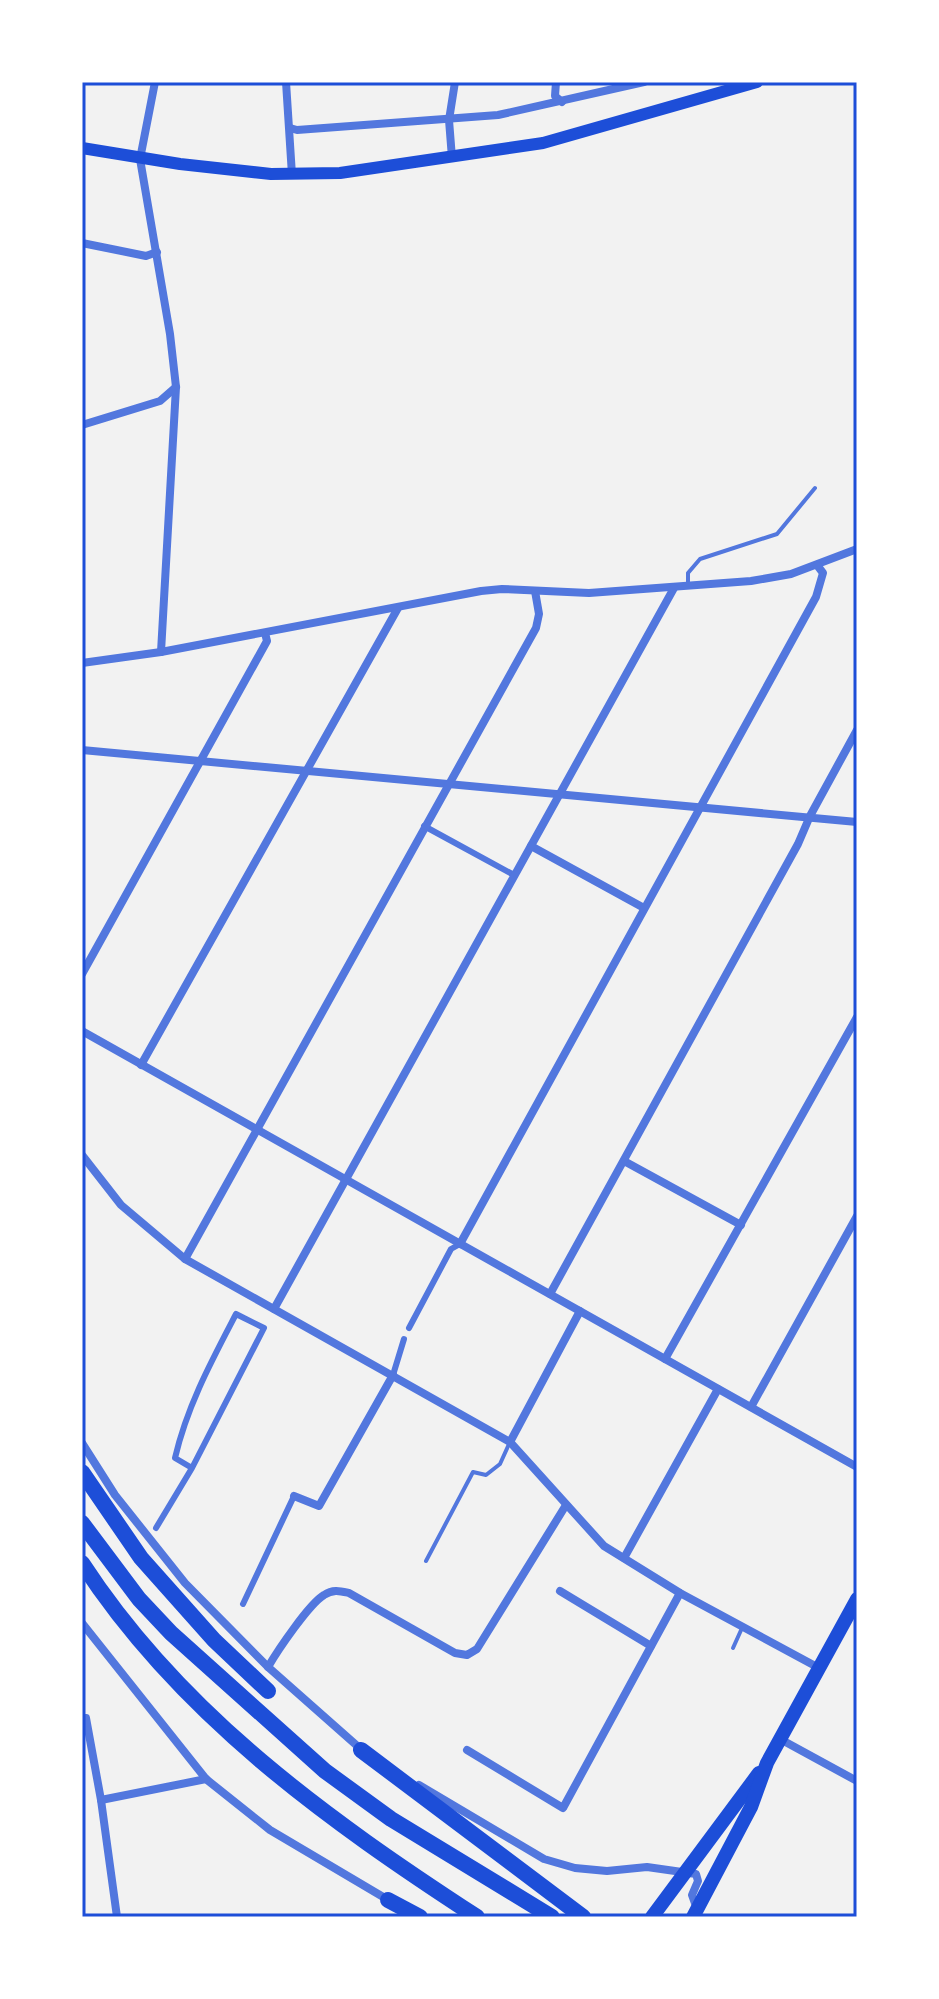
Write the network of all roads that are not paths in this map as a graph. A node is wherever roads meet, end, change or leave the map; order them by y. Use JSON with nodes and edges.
{"nodes":[{"id":1,"x":155,"y":82,"type":"edge"},
{"id":2,"x":286,"y":82,"type":"edge"},
{"id":3,"x":455,"y":82,"type":"edge"},
{"id":4,"x":556,"y":82,"type":"edge"},
{"id":5,"x":644,"y":82,"type":"edge"},
{"id":6,"x":757,"y":82,"type":"edge"},
{"id":7,"x":562,"y":102,"type":"junction"},
{"id":8,"x":449,"y":120,"type":"junction"},
{"id":9,"x":290,"y":128,"type":"junction"},
{"id":10,"x":82,"y":148,"type":"edge"},
{"id":11,"x":452,"y":158,"type":"junction"},
{"id":12,"x":140,"y":159,"type":"junction"},
{"id":13,"x":292,"y":175,"type":"junction"},
{"id":14,"x":82,"y":243,"type":"edge"},
{"id":15,"x":157,"y":252,"type":"junction"},
{"id":16,"x":176,"y":387,"type":"junction"},
{"id":17,"x":82,"y":425,"type":"edge"},
{"id":18,"x":815,"y":488,"type":"dead end"},
{"id":19,"x":857,"y":549,"type":"edge"},
{"id":20,"x":817,"y":565,"type":"junction"},
{"id":21,"x":689,"y":586,"type":"junction"},
{"id":22,"x":674,"y":588,"type":"junction"},
{"id":23,"x":535,"y":591,"type":"junction"},
{"id":24,"x":398,"y":608,"type":"junction"},
{"id":25,"x":265,"y":633,"type":"junction"},
{"id":26,"x":161,"y":652,"type":"junction"},
{"id":27,"x":82,"y":663,"type":"edge"},
{"id":28,"x":857,"y":730,"type":"edge"},
{"id":29,"x":82,"y":750,"type":"edge"},
{"id":30,"x":199,"y":761,"type":"junction"},
{"id":31,"x":305,"y":771,"type":"junction"},
{"id":32,"x":447,"y":785,"type":"junction"},
{"id":33,"x":559,"y":795,"type":"junction"},
{"id":34,"x":698,"y":808,"type":"junction"},
{"id":35,"x":810,"y":816,"type":"junction"},
{"id":36,"x":857,"y":822,"type":"edge"},
{"id":37,"x":424,"y":826,"type":"junction"},
{"id":38,"x":531,"y":846,"type":"junction"},
{"id":39,"x":514,"y":875,"type":"junction"},
{"id":40,"x":644,"y":908,"type":"junction"},
{"id":41,"x":82,"y":974,"type":"edge"},
{"id":42,"x":857,"y":1017,"type":"edge"},
{"id":43,"x":82,"y":1031,"type":"edge"},
{"id":44,"x":141,"y":1065,"type":"junction"},
{"id":45,"x":256,"y":1129,"type":"junction"},
{"id":46,"x":82,"y":1155,"type":"edge"},
{"id":47,"x":624,"y":1161,"type":"junction"},
{"id":48,"x":345,"y":1179,"type":"junction"},
{"id":49,"x":857,"y":1216,"type":"edge"},
{"id":50,"x":741,"y":1225,"type":"junction"},
{"id":51,"x":460,"y":1244,"type":"junction"},
{"id":52,"x":185,"y":1259,"type":"junction"},
{"id":53,"x":550,"y":1294,"type":"junction"},
{"id":54,"x":274,"y":1309,"type":"junction"},
{"id":55,"x":580,"y":1311,"type":"junction"},
{"id":56,"x":409,"y":1328,"type":"dead end"},
{"id":57,"x":404,"y":1339,"type":"dead end"},
{"id":58,"x":665,"y":1359,"type":"junction"},
{"id":59,"x":393,"y":1375,"type":"junction"},
{"id":60,"x":718,"y":1389,"type":"junction"},
{"id":61,"x":751,"y":1407,"type":"junction"},
{"id":62,"x":510,"y":1442,"type":"junction"},
{"id":63,"x":82,"y":1443,"type":"edge"},
{"id":64,"x":857,"y":1467,"type":"edge"},
{"id":65,"x":192,"y":1468,"type":"junction"},
{"id":66,"x":82,"y":1472,"type":"edge"},
{"id":67,"x":294,"y":1496,"type":"joint"},
{"id":68,"x":566,"y":1505,"type":"junction"},
{"id":69,"x":82,"y":1523,"type":"edge"},
{"id":70,"x":156,"y":1528,"type":"dead end"},
{"id":71,"x":624,"y":1558,"type":"junction"},
{"id":72,"x":426,"y":1561,"type":"dead end"},
{"id":73,"x":82,"y":1563,"type":"edge"},
{"id":74,"x":560,"y":1591,"type":"dead end"},
{"id":75,"x":680,"y":1593,"type":"junction"},
{"id":76,"x":857,"y":1599,"type":"edge"},
{"id":77,"x":243,"y":1604,"type":"dead end"},
{"id":78,"x":82,"y":1623,"type":"edge"},
{"id":79,"x":743,"y":1627,"type":"junction"},
{"id":80,"x":651,"y":1646,"type":"junction"},
{"id":81,"x":733,"y":1648,"type":"dead end"},
{"id":82,"x":268,"y":1667,"type":"junction"},
{"id":83,"x":819,"y":1668,"type":"junction"},
{"id":84,"x":268,"y":1691,"type":"dead end"},
{"id":85,"x":86,"y":1718,"type":"dead end"},
{"id":86,"x":780,"y":1739,"type":"junction"},
{"id":87,"x":361,"y":1750,"type":"junction"},
{"id":88,"x":467,"y":1750,"type":"dead end"},
{"id":89,"x":767,"y":1763,"type":"junction"},
{"id":90,"x":206,"y":1779,"type":"junction"},
{"id":91,"x":857,"y":1781,"type":"edge"},
{"id":92,"x":101,"y":1800,"type":"junction"},
{"id":93,"x":685,"y":1871,"type":"junction"},
{"id":94,"x":388,"y":1900,"type":"junction"},
{"id":95,"x":577,"y":1913,"type":"edge"},
{"id":96,"x":695,"y":1913,"type":"edge"},
{"id":97,"x":117,"y":1917,"type":"edge"},
{"id":98,"x":409,"y":1917,"type":"edge"},
{"id":99,"x":420,"y":1917,"type":"edge"},
{"id":100,"x":477,"y":1917,"type":"edge"},
{"id":101,"x":552,"y":1917,"type":"edge"},
{"id":102,"x":652,"y":1917,"type":"edge"}],
"edges":[{"from":1,"to":12,"type":"street"},
{"from":2,"to":9,"type":"street"},
{"from":3,"to":8,"type":"street"},
{"from":4,"to":7,"type":"street"},
{"from":5,"to":7,"type":"street"},
{"from":6,"to":11,"type":"main road"},
{"from":7,"to":8,"type":"street"},
{"from":8,"to":9,"type":"street"},
{"from":8,"to":11,"type":"street"},
{"from":9,"to":13,"type":"street"},
{"from":10,"to":12,"type":"main road"},
{"from":11,"to":13,"type":"main road"},
{"from":12,"to":13,"type":"main road"},
{"from":12,"to":15,"type":"street"},
{"from":14,"to":15,"type":"street"},
{"from":15,"to":16,"type":"street"},
{"from":16,"to":17,"type":"street"},
{"from":16,"to":26,"type":"street"},
{"from":18,"to":21,"type":"lane"},
{"from":19,"to":20,"type":"street"},
{"from":20,"to":21,"type":"street"},
{"from":20,"to":34,"type":"street"},
{"from":21,"to":22,"type":"street"},
{"from":22,"to":23,"type":"street"},
{"from":22,"to":33,"type":"street"},
{"from":23,"to":24,"type":"street"},
{"from":23,"to":32,"type":"street"},
{"from":24,"to":25,"type":"street"},
{"from":24,"to":31,"type":"street"},
{"from":25,"to":26,"type":"street"},
{"from":25,"to":30,"type":"street"},
{"from":26,"to":27,"type":"street"},
{"from":28,"to":35,"type":"street"},
{"from":29,"to":30,"type":"street"},
{"from":30,"to":31,"type":"street"},
{"from":30,"to":41,"type":"street"},
{"from":31,"to":32,"type":"street"},
{"from":31,"to":44,"type":"street"},
{"from":32,"to":33,"type":"street"},
{"from":32,"to":37,"type":"street"},
{"from":33,"to":34,"type":"street"},
{"from":33,"to":38,"type":"street"},
{"from":34,"to":35,"type":"street"},
{"from":34,"to":40,"type":"street"},
{"from":35,"to":36,"type":"street"},
{"from":35,"to":47,"type":"street"},
{"from":37,"to":39,"type":"street"},
{"from":37,"to":45,"type":"street"},
{"from":38,"to":39,"type":"street"},
{"from":38,"to":40,"type":"street"},
{"from":39,"to":48,"type":"street"},
{"from":40,"to":51,"type":"street"},
{"from":42,"to":50,"type":"street"},
{"from":43,"to":44,"type":"street"},
{"from":44,"to":45,"type":"street"},
{"from":45,"to":48,"type":"street"},
{"from":45,"to":52,"type":"street"},
{"from":46,"to":52,"type":"street"},
{"from":47,"to":50,"type":"street"},
{"from":47,"to":53,"type":"street"},
{"from":48,"to":51,"type":"street"},
{"from":48,"to":54,"type":"street"},
{"from":49,"to":61,"type":"street"},
{"from":50,"to":58,"type":"street"},
{"from":51,"to":53,"type":"street"},
{"from":51,"to":56,"type":"street"},
{"from":52,"to":54,"type":"street"},
{"from":53,"to":55,"type":"street"},
{"from":54,"to":59,"type":"street"},
{"from":55,"to":58,"type":"street"},
{"from":55,"to":62,"type":"street"},
{"from":57,"to":59,"type":"street"},
{"from":58,"to":60,"type":"street"},
{"from":59,"to":62,"type":"street"},
{"from":59,"to":67,"type":"street"},
{"from":60,"to":61,"type":"street"},
{"from":60,"to":71,"type":"street"},
{"from":61,"to":64,"type":"street"},
{"from":62,"to":68,"type":"street"},
{"from":62,"to":72,"type":"lane"},
{"from":63,"to":82,"type":"street"},
{"from":65,"to":65,"type":"street"},
{"from":65,"to":70,"type":"street"},
{"from":66,"to":84,"type":"highway"},
{"from":67,"to":77,"type":"street"},
{"from":68,"to":71,"type":"street"},
{"from":68,"to":82,"type":"street"},
{"from":69,"to":101,"type":"highway"},
{"from":71,"to":75,"type":"street"},
{"from":73,"to":100,"type":"highway"},
{"from":74,"to":80,"type":"street"},
{"from":75,"to":79,"type":"street"},
{"from":75,"to":80,"type":"street"},
{"from":76,"to":83,"type":"main road"},
{"from":78,"to":90,"type":"street"},
{"from":79,"to":81,"type":"lane"},
{"from":79,"to":83,"type":"street"},
{"from":80,"to":88,"type":"street"},
{"from":82,"to":87,"type":"street"},
{"from":83,"to":86,"type":"main road"},
{"from":85,"to":92,"type":"street"},
{"from":86,"to":89,"type":"main road"},
{"from":86,"to":91,"type":"street"},
{"from":87,"to":93,"type":"street"},
{"from":87,"to":95,"type":"highway"},
{"from":89,"to":93,"type":"main road"},
{"from":89,"to":96,"type":"main road"},
{"from":90,"to":92,"type":"street"},
{"from":90,"to":94,"type":"street"},
{"from":92,"to":97,"type":"street"},
{"from":93,"to":96,"type":"street"},
{"from":93,"to":102,"type":"main road"},
{"from":94,"to":98,"type":"street"},
{"from":94,"to":99,"type":"highway"}]}
